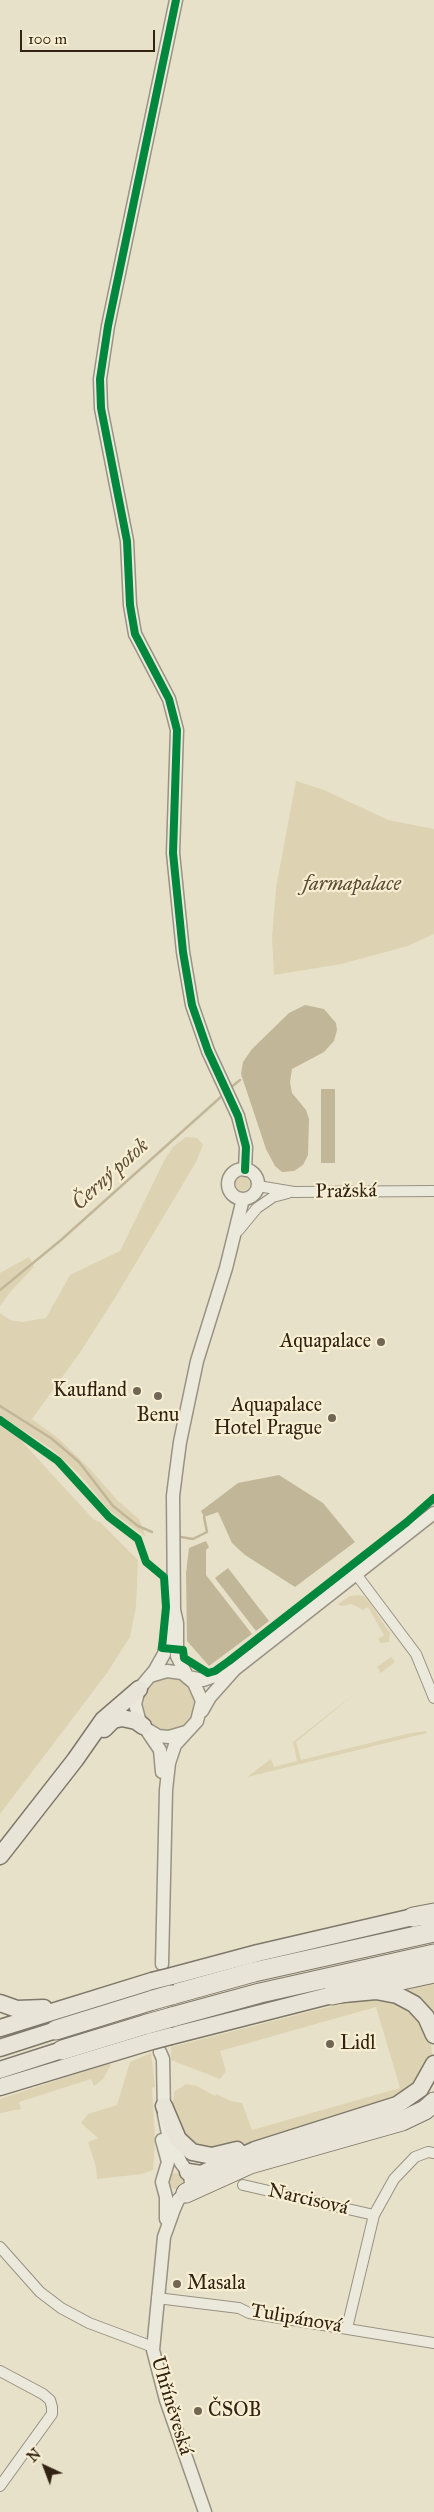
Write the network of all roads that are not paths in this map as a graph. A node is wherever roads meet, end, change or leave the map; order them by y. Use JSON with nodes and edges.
{"nodes":[{"id":1,"x":176,"y":0,"type":"edge"},
{"id":2,"x":245,"y":1170,"type":"junction"},
{"id":3,"x":258,"y":1186,"type":"junction"},
{"id":4,"x":434,"y":1191,"type":"edge"},
{"id":5,"x":294,"y":1192,"type":"junction"},
{"id":6,"x":243,"y":1199,"type":"junction"},
{"id":7,"x":234,"y":1239,"type":"junction"},
{"id":8,"x":434,"y":1514,"type":"edge"},
{"id":9,"x":356,"y":1574,"type":"junction"},
{"id":10,"x":174,"y":1610,"type":"junction"},
{"id":11,"x":235,"y":1669,"type":"junction"},
{"id":12,"x":150,"y":1676,"type":"junction"},
{"id":13,"x":188,"y":1677,"type":"junction"},
{"id":14,"x":139,"y":1689,"type":"junction"},
{"id":15,"x":434,"y":1698,"type":"edge"},
{"id":16,"x":200,"y":1716,"type":"junction"},
{"id":17,"x":145,"y":1727,"type":"junction"},
{"id":18,"x":188,"y":1731,"type":"junction"},
{"id":19,"x":75,"y":1760,"type":"junction"},
{"id":20,"x":166,"y":1790,"type":"junction"},
{"id":21,"x":0,"y":1856,"type":"edge"},
{"id":22,"x":434,"y":1913,"type":"edge"},
{"id":23,"x":413,"y":1918,"type":"joint"},
{"id":24,"x":434,"y":1932,"type":"edge"},
{"id":25,"x":434,"y":1954,"type":"edge"},
{"id":26,"x":167,"y":1970,"type":"junction"},
{"id":27,"x":434,"y":1972,"type":"edge"},
{"id":28,"x":159,"y":1992,"type":"junction"},
{"id":29,"x":332,"y":1995,"type":"junction"},
{"id":30,"x":92,"y":1999,"type":"junction"},
{"id":31,"x":0,"y":2003,"type":"edge"},
{"id":32,"x":0,"y":2028,"type":"edge"},
{"id":33,"x":56,"y":2030,"type":"joint"},
{"id":34,"x":150,"y":2032,"type":"junction"},
{"id":35,"x":434,"y":2035,"type":"edge"},
{"id":36,"x":0,"y":2048,"type":"edge"},
{"id":37,"x":62,"y":2050,"type":"joint"},
{"id":38,"x":434,"y":2064,"type":"edge"},
{"id":39,"x":0,"y":2070,"type":"edge"},
{"id":40,"x":0,"y":2088,"type":"edge"},
{"id":41,"x":434,"y":2102,"type":"edge"},
{"id":42,"x":164,"y":2106,"type":"junction"},
{"id":43,"x":305,"y":2133,"type":"junction"},
{"id":44,"x":434,"y":2153,"type":"edge"},
{"id":45,"x":187,"y":2171,"type":"junction"},
{"id":46,"x":166,"y":2172,"type":"junction"},
{"id":47,"x":243,"y":2185,"type":"dead end"},
{"id":48,"x":164,"y":2190,"type":"junction"},
{"id":49,"x":185,"y":2194,"type":"junction"},
{"id":50,"x":374,"y":2215,"type":"junction"},
{"id":51,"x":164,"y":2236,"type":"junction"},
{"id":52,"x":2,"y":2249,"type":"edge"},
{"id":53,"x":0,"y":2262,"type":"edge"},
{"id":54,"x":157,"y":2298,"type":"junction"},
{"id":55,"x":347,"y":2328,"type":"junction"},
{"id":56,"x":434,"y":2342,"type":"edge"},
{"id":57,"x":153,"y":2347,"type":"junction"},
{"id":58,"x":0,"y":2371,"type":"edge"},
{"id":59,"x":0,"y":2486,"type":"edge"},
{"id":60,"x":205,"y":2512,"type":"edge"}],
"edges":[{"from":1,"to":2,"type":"street"},
{"from":2,"to":3,"type":"street"},
{"from":2,"to":6,"type":"street"},
{"from":3,"to":5,"type":"street","name":"Pražská"},
{"from":3,"to":6,"type":"street"},
{"from":4,"to":5,"type":"street","name":"Pražská"},
{"from":5,"to":7,"type":"street"},
{"from":6,"to":7,"type":"street"},
{"from":7,"to":10,"type":"street"},
{"from":8,"to":9,"type":"street"},
{"from":9,"to":11,"type":"street"},
{"from":9,"to":15,"type":"street"},
{"from":10,"to":12,"type":"street"},
{"from":10,"to":13,"type":"street"},
{"from":11,"to":13,"type":"street"},
{"from":11,"to":16,"type":"street"},
{"from":12,"to":13,"type":"street"},
{"from":12,"to":14,"type":"street"},
{"from":13,"to":16,"type":"street"},
{"from":14,"to":17,"type":"street"},
{"from":14,"to":19,"type":"highway"},
{"from":16,"to":18,"type":"street"},
{"from":17,"to":18,"type":"street"},
{"from":17,"to":19,"type":"highway"},
{"from":17,"to":20,"type":"street"},
{"from":18,"to":20,"type":"street"},
{"from":19,"to":21,"type":"highway"},
{"from":20,"to":26,"type":"street"},
{"from":22,"to":23,"type":"highway"},
{"from":23,"to":26,"type":"highway"},
{"from":24,"to":28,"type":"highway"},
{"from":25,"to":34,"type":"highway","bridge":true},
{"from":26,"to":28,"type":"highway","bridge":true},
{"from":27,"to":29,"type":"highway"},
{"from":28,"to":30,"type":"highway"},
{"from":28,"to":33,"type":"highway"},
{"from":29,"to":34,"type":"highway","bridge":true},
{"from":29,"to":35,"type":"highway"},
{"from":30,"to":31,"type":"highway"},
{"from":30,"to":32,"type":"highway"},
{"from":33,"to":36,"type":"highway"},
{"from":34,"to":37,"type":"highway"},
{"from":34,"to":40,"type":"highway"},
{"from":37,"to":39,"type":"highway"},
{"from":38,"to":43,"type":"highway"},
{"from":41,"to":49,"type":"highway"},
{"from":42,"to":43,"type":"highway"},
{"from":42,"to":45,"type":"street"},
{"from":42,"to":46,"type":"street"},
{"from":43,"to":45,"type":"highway"},
{"from":44,"to":50,"type":"street","name":"Narcisová"},
{"from":45,"to":46,"type":"street"},
{"from":45,"to":49,"type":"street"},
{"from":46,"to":48,"type":"street"},
{"from":47,"to":50,"type":"street","name":"Narcisová"},
{"from":48,"to":49,"type":"street"},
{"from":48,"to":51,"type":"street"},
{"from":49,"to":51,"type":"street"},
{"from":50,"to":55,"type":"street","name":"Narcisová"},
{"from":51,"to":54,"type":"street","name":"Uhříněveská"},
{"from":52,"to":53,"type":"street"},
{"from":52,"to":57,"type":"street"},
{"from":54,"to":55,"type":"street","name":"Tulipánová"},
{"from":54,"to":57,"type":"street","name":"Uhříněveská"},
{"from":55,"to":56,"type":"street","name":"Tulipánová"},
{"from":57,"to":60,"type":"street","name":"Uhříněveská"},
{"from":58,"to":59,"type":"street"}]}
